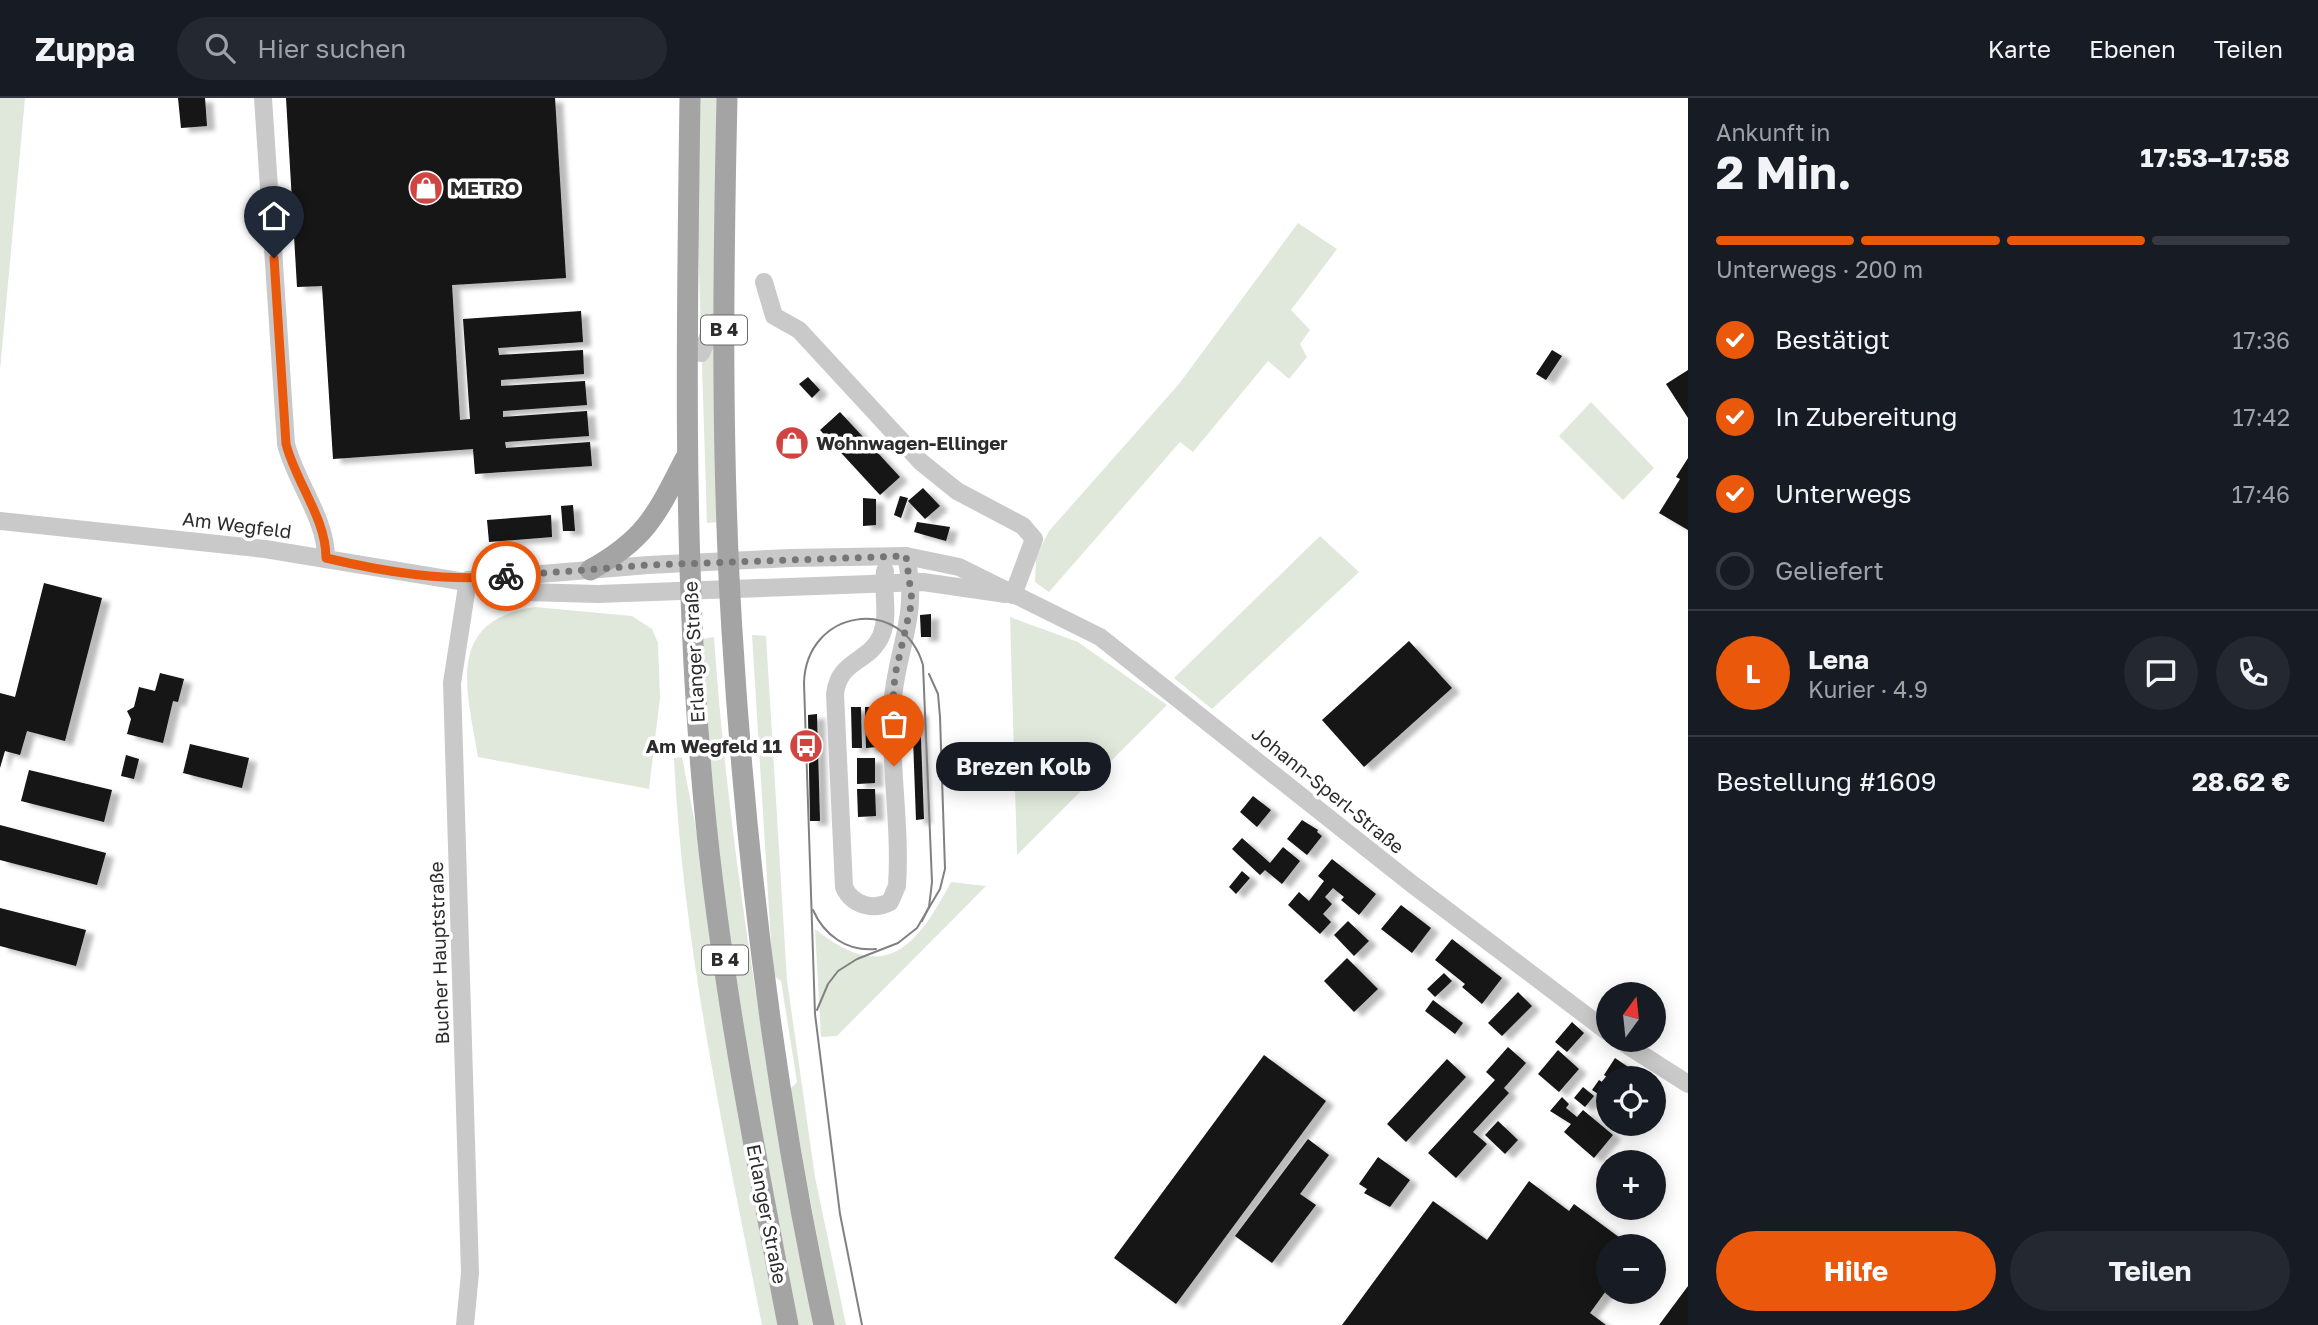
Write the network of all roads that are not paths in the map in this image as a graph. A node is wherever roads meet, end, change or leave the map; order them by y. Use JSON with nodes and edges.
{"nodes":[{"id":1,"x":263,"y":98,"type":"edge"},
{"id":2,"x":690,"y":98,"type":"edge"},
{"id":3,"x":727,"y":98,"type":"edge"},
{"id":4,"x":764,"y":282,"type":"dead end"},
{"id":5,"x":715,"y":322,"type":"dead end"},
{"id":6,"x":701,"y":354,"type":"dead end"},
{"id":7,"x":686,"y":457,"type":"junction"},
{"id":8,"x":0,"y":521,"type":"edge"},
{"id":9,"x":887,"y":556,"type":"junction"},
{"id":10,"x":906,"y":556,"type":"junction"},
{"id":11,"x":326,"y":558,"type":"junction"},
{"id":12,"x":730,"y":561,"type":"junction"},
{"id":13,"x":689,"y":563,"type":"junction"},
{"id":14,"x":590,"y":570,"type":"junction"},
{"id":15,"x":468,"y":580,"type":"junction"},
{"id":16,"x":883,"y":582,"type":"junction"},
{"id":17,"x":912,"y":582,"type":"junction"},
{"id":18,"x":731,"y":590,"type":"junction"},
{"id":19,"x":690,"y":592,"type":"junction"},
{"id":20,"x":1013,"y":595,"type":"junction"},
{"id":21,"x":877,"y":642,"type":"junction"},
{"id":22,"x":902,"y":651,"type":"junction"},
{"id":23,"x":1596,"y":1023,"type":"edge"},
{"id":24,"x":1638,"y":1052,"type":"edge"},
{"id":25,"x":1688,"y":1084,"type":"edge"},
{"id":26,"x":465,"y":1325,"type":"edge"},
{"id":27,"x":788,"y":1325,"type":"edge"},
{"id":28,"x":824,"y":1325,"type":"edge"}],
"edges":[{"from":1,"to":11,"type":"street"},
{"from":2,"to":7,"type":"main road","name":"Erlanger Straße","number":"B 4"},
{"from":3,"to":12,"type":"main road","name":"Erlanger Straße","number":"B 4"},
{"from":4,"to":20,"type":"street"},
{"from":5,"to":6,"type":"street"},
{"from":7,"to":13,"type":"main road","name":"Erlanger Straße","number":"B 4"},
{"from":7,"to":14,"type":"main road","number":"B 4"},
{"from":8,"to":11,"type":"street","name":"Am Wegfeld"},
{"from":9,"to":10,"type":"street","name":"Johann-Sperl-Straße"},
{"from":9,"to":12,"type":"street","name":"Johann-Sperl-Straße"},
{"from":9,"to":16,"type":"street"},
{"from":10,"to":17,"type":"street"},
{"from":10,"to":20,"type":"street","name":"Johann-Sperl-Straße"},
{"from":11,"to":15,"type":"street","name":"Am Wegfeld"},
{"from":12,"to":13,"type":"street","name":"Am Wegfeld"},
{"from":12,"to":18,"type":"main road","name":"Erlanger Straße","number":"B 4"},
{"from":13,"to":14,"type":"street","name":"Am Wegfeld"},
{"from":13,"to":19,"type":"main road","name":"Erlanger Straße","number":"B 4"},
{"from":14,"to":15,"type":"street","name":"Am Wegfeld"},
{"from":15,"to":19,"type":"street","name":"Am Wegfeld"},
{"from":15,"to":26,"type":"street","name":"Bucher Hauptstraße"},
{"from":16,"to":17,"type":"street","name":"Johann-Sperl-Straße"},
{"from":16,"to":18,"type":"street","name":"Johann-Sperl-Straße"},
{"from":16,"to":21,"type":"street"},
{"from":17,"to":20,"type":"street","name":"Johann-Sperl-Straße"},
{"from":17,"to":22,"type":"street"},
{"from":18,"to":19,"type":"street","name":"Johann-Sperl-Straße"},
{"from":18,"to":28,"type":"main road","name":"Erlanger Straße","number":"B 4"},
{"from":19,"to":27,"type":"main road","name":"Erlanger Straße","number":"B 4"},
{"from":20,"to":23,"type":"street","name":"Johann-Sperl-Straße"},
{"from":21,"to":22,"type":"street"},
{"from":21,"to":22,"type":"street"},
{"from":24,"to":25,"type":"street"}]}
